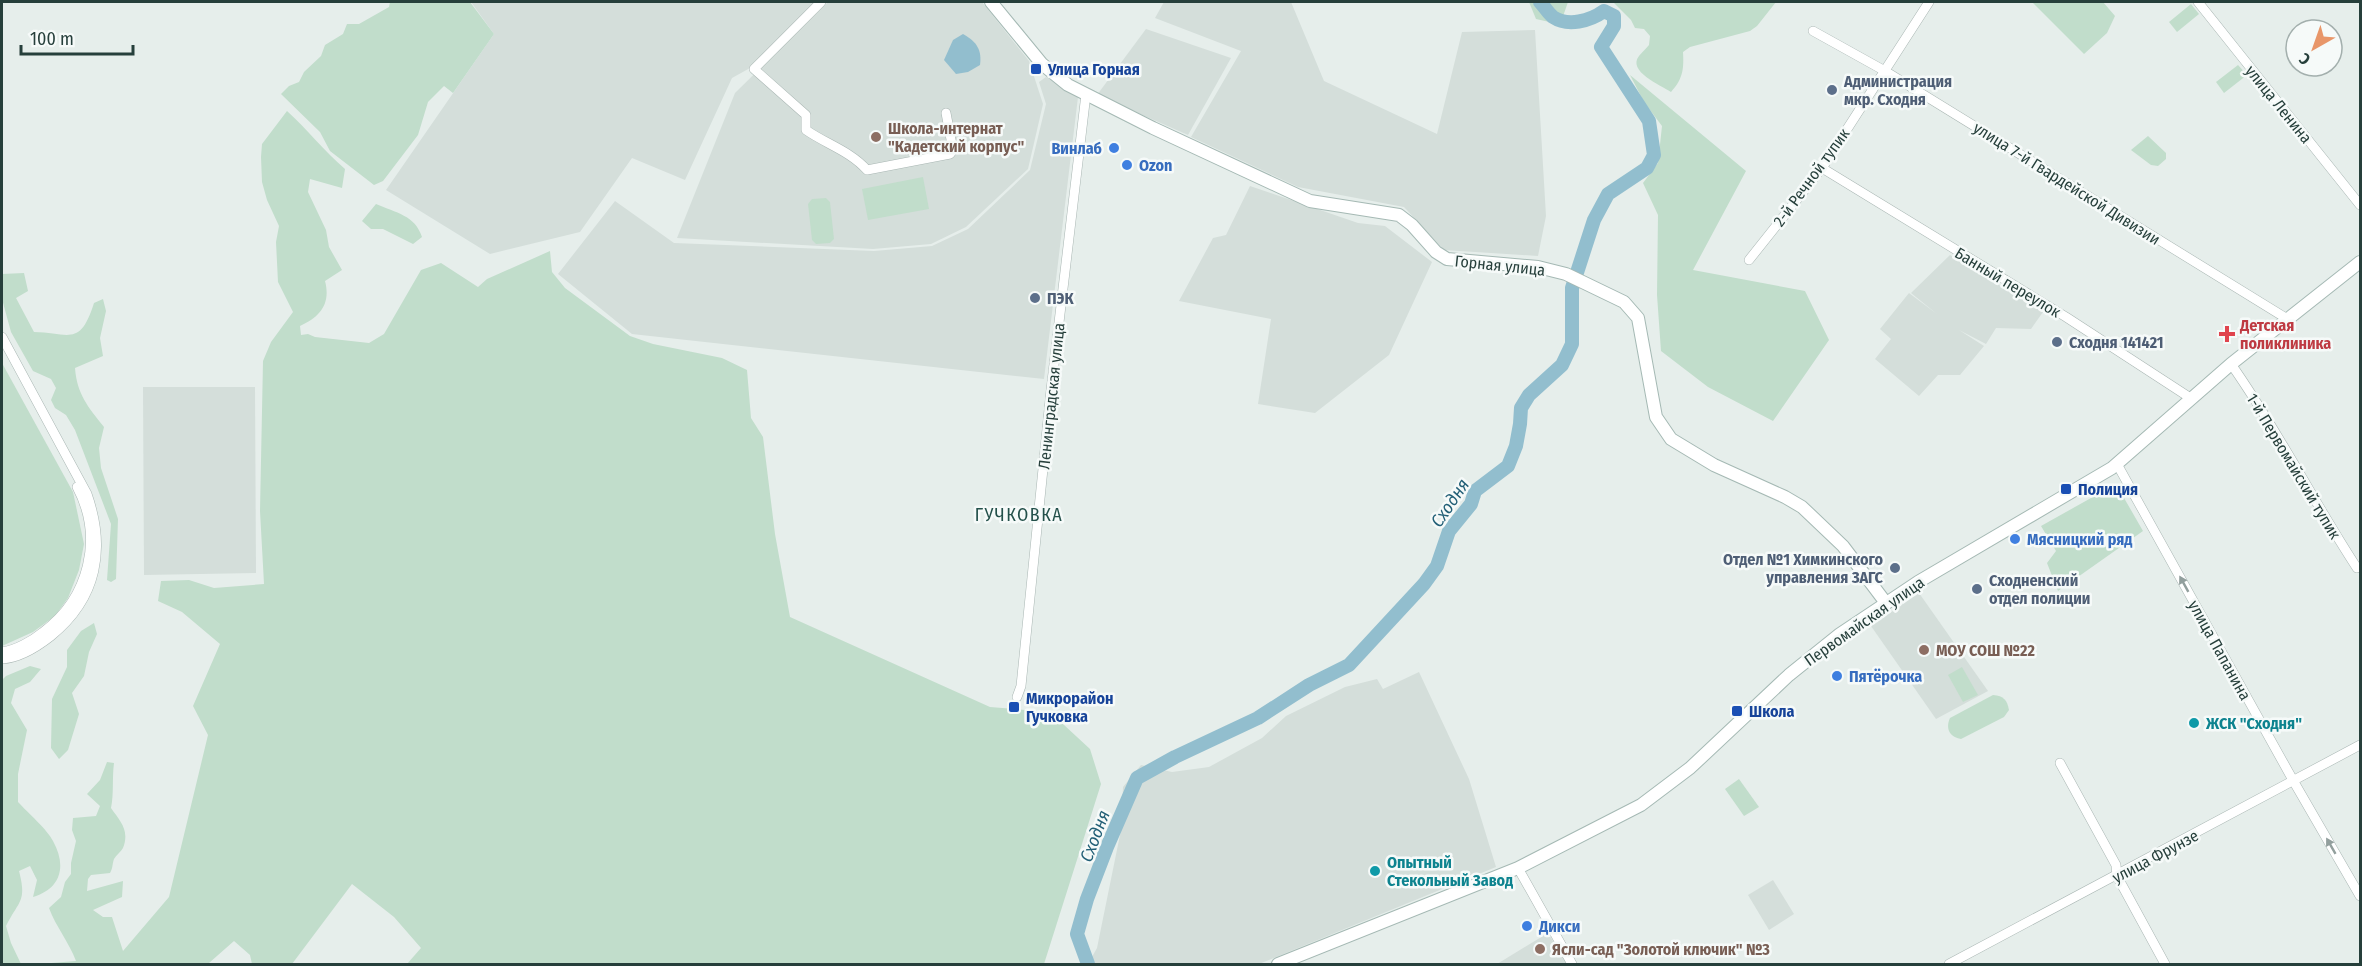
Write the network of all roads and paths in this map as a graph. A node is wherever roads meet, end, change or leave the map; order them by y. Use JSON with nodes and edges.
{"nodes":[{"id":1,"x":821,"y":2,"type":"edge"},
{"id":2,"x":991,"y":2,"type":"edge"},
{"id":3,"x":1929,"y":2,"type":"edge"},
{"id":4,"x":2198,"y":2,"type":"edge"},
{"id":5,"x":1813,"y":31,"type":"dead end"},
{"id":6,"x":1885,"y":71,"type":"junction"},
{"id":7,"x":1086,"y":94,"type":"junction"},
{"id":8,"x":946,"y":113,"type":"dead end"},
{"id":9,"x":1822,"y":168,"type":"junction"},
{"id":10,"x":2361,"y":205,"type":"edge"},
{"id":11,"x":1749,"y":260,"type":"dead end"},
{"id":12,"x":2361,"y":262,"type":"edge"},
{"id":13,"x":2289,"y":320,"type":"junction"},
{"id":14,"x":2,"y":337,"type":"edge"},
{"id":15,"x":2,"y":348,"type":"edge"},
{"id":16,"x":2231,"y":364,"type":"junction"},
{"id":17,"x":2192,"y":399,"type":"junction"},
{"id":18,"x":2117,"y":464,"type":"junction"},
{"id":19,"x":2357,"y":568,"type":"dead end"},
{"id":20,"x":1886,"y":603,"type":"junction"},
{"id":21,"x":2,"y":652,"type":"edge"},
{"id":22,"x":2,"y":659,"type":"edge"},
{"id":23,"x":1017,"y":697,"type":"dead end"},
{"id":24,"x":2361,"y":745,"type":"edge"},
{"id":25,"x":2060,"y":763,"type":"dead end"},
{"id":26,"x":2294,"y":782,"type":"junction"},
{"id":27,"x":1518,"y":868,"type":"junction"},
{"id":28,"x":2117,"y":876,"type":"junction"},
{"id":29,"x":2361,"y":897,"type":"edge"},
{"id":30,"x":1278,"y":964,"type":"edge"},
{"id":31,"x":1572,"y":964,"type":"edge"},
{"id":32,"x":1949,"y":964,"type":"edge"},
{"id":33,"x":2165,"y":964,"type":"edge"}],
"edges":[{"from":1,"to":8,"type":"street"},
{"from":2,"to":7,"type":"main road","name":"Горная улица"},
{"from":3,"to":6,"type":"street","name":"2-й Речной тупик"},
{"from":4,"to":10,"type":"street","name":"улица Ленина"},
{"from":5,"to":6,"type":"street","name":"улица 7-й Гвардейской Дивизии"},
{"from":6,"to":9,"type":"street","name":"2-й Речной тупик"},
{"from":6,"to":13,"type":"street","name":"улица 7-й Гвардейской Дивизии"},
{"from":7,"to":20,"type":"main road","name":"Горная улица"},
{"from":7,"to":23,"type":"street","name":"Ленинградская улица"},
{"from":9,"to":11,"type":"street","name":"2-й Речной тупик"},
{"from":9,"to":17,"type":"street","name":"Банный переулок"},
{"from":12,"to":13,"type":"main road","name":"Первомайская улица"},
{"from":13,"to":16,"type":"main road","name":"Первомайская улица"},
{"from":14,"to":22,"type":"street"},
{"from":15,"to":21,"type":"street"},
{"from":16,"to":17,"type":"main road","name":"Первомайская улица"},
{"from":16,"to":19,"type":"street","name":"1-й Первомайский тупик"},
{"from":17,"to":18,"type":"main road","name":"Первомайская улица"},
{"from":18,"to":20,"type":"main road","name":"Первомайская улица"},
{"from":26,"to":18,"type":"street","name":"улица Папанина","one_way":true},
{"from":20,"to":27,"type":"main road","name":"Первомайская улица"},
{"from":24,"to":26,"type":"street","name":"улица Фрунзе"},
{"from":25,"to":28,"type":"street"},
{"from":26,"to":28,"type":"street","name":"улица Фрунзе"},
{"from":29,"to":26,"type":"street","name":"улица Папанина","one_way":true},
{"from":27,"to":30,"type":"main road","name":"Первомайская улица"},
{"from":27,"to":31,"type":"street"},
{"from":28,"to":32,"type":"street","name":"улица Фрунзе"},
{"from":28,"to":33,"type":"street"}]}
